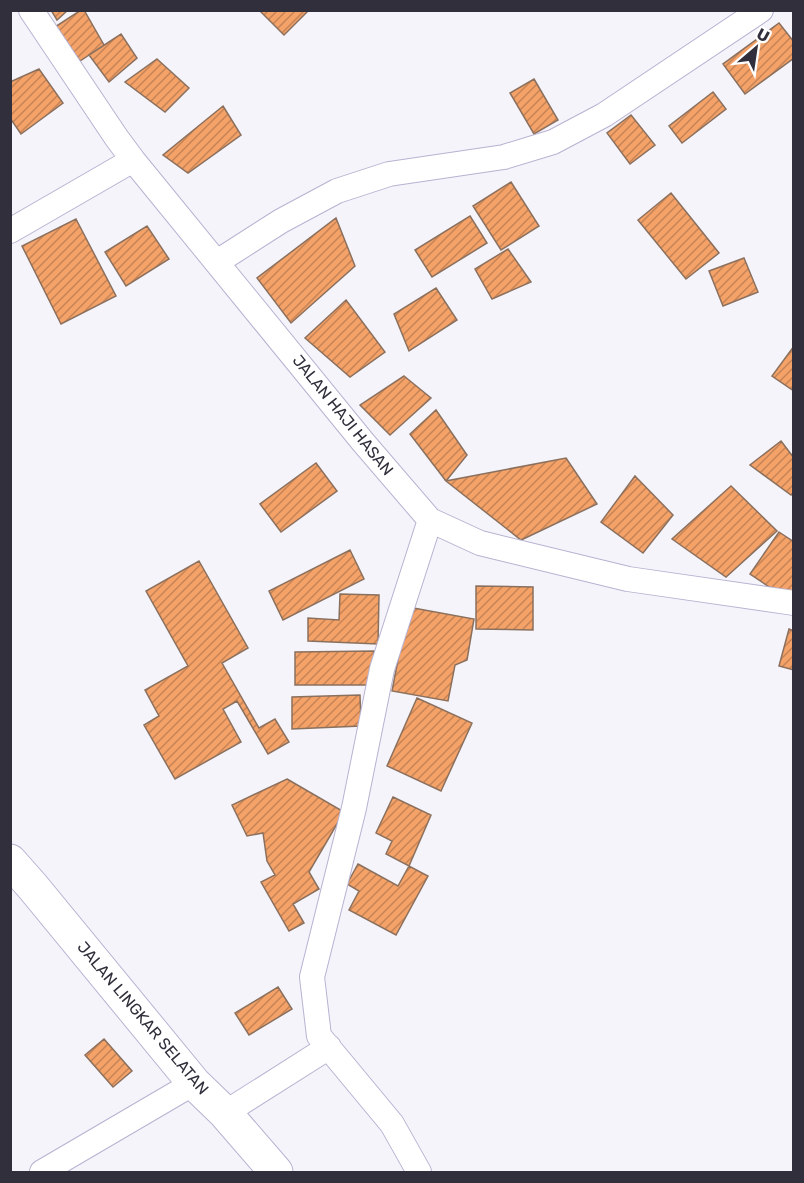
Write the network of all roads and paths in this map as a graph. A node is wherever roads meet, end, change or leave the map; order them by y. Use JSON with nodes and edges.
{"nodes":[{"id":1,"x":31,"y":10,"type":"edge"},
{"id":2,"x":761,"y":10,"type":"edge"},
{"id":3,"x":133,"y":160,"type":"junction"},
{"id":4,"x":10,"y":231,"type":"edge"},
{"id":5,"x":218,"y":262,"type":"junction"},
{"id":6,"x":429,"y":520,"type":"junction"},
{"id":7,"x":794,"y":603,"type":"edge"},
{"id":8,"x":10,"y":861,"type":"edge"},
{"id":9,"x":329,"y":1047,"type":"junction"},
{"id":10,"x":195,"y":1083,"type":"junction"},
{"id":11,"x":225,"y":1113,"type":"junction"},
{"id":12,"x":42,"y":1173,"type":"edge"},
{"id":13,"x":276,"y":1173,"type":"edge"},
{"id":14,"x":419,"y":1173,"type":"edge"}],
"edges":[{"from":1,"to":3,"type":"street","name":"JALAN HAJI HASAN"},
{"from":2,"to":5,"type":"street"},
{"from":3,"to":4,"type":"street"},
{"from":3,"to":5,"type":"street","name":"JALAN HAJI HASAN"},
{"from":5,"to":6,"type":"street","name":"JALAN HAJI HASAN"},
{"from":6,"to":7,"type":"street","name":"JALAN HAJI HASAN"},
{"from":6,"to":9,"type":"street"},
{"from":8,"to":10,"type":"street","name":"JALAN LINGKAR SELATAN"},
{"from":9,"to":11,"type":"street"},
{"from":9,"to":14,"type":"street"},
{"from":10,"to":11,"type":"street","name":"JALAN LINGKAR SELATAN"},
{"from":10,"to":12,"type":"street"},
{"from":11,"to":13,"type":"street","name":"JALAN LINGKAR SELATAN"}]}
